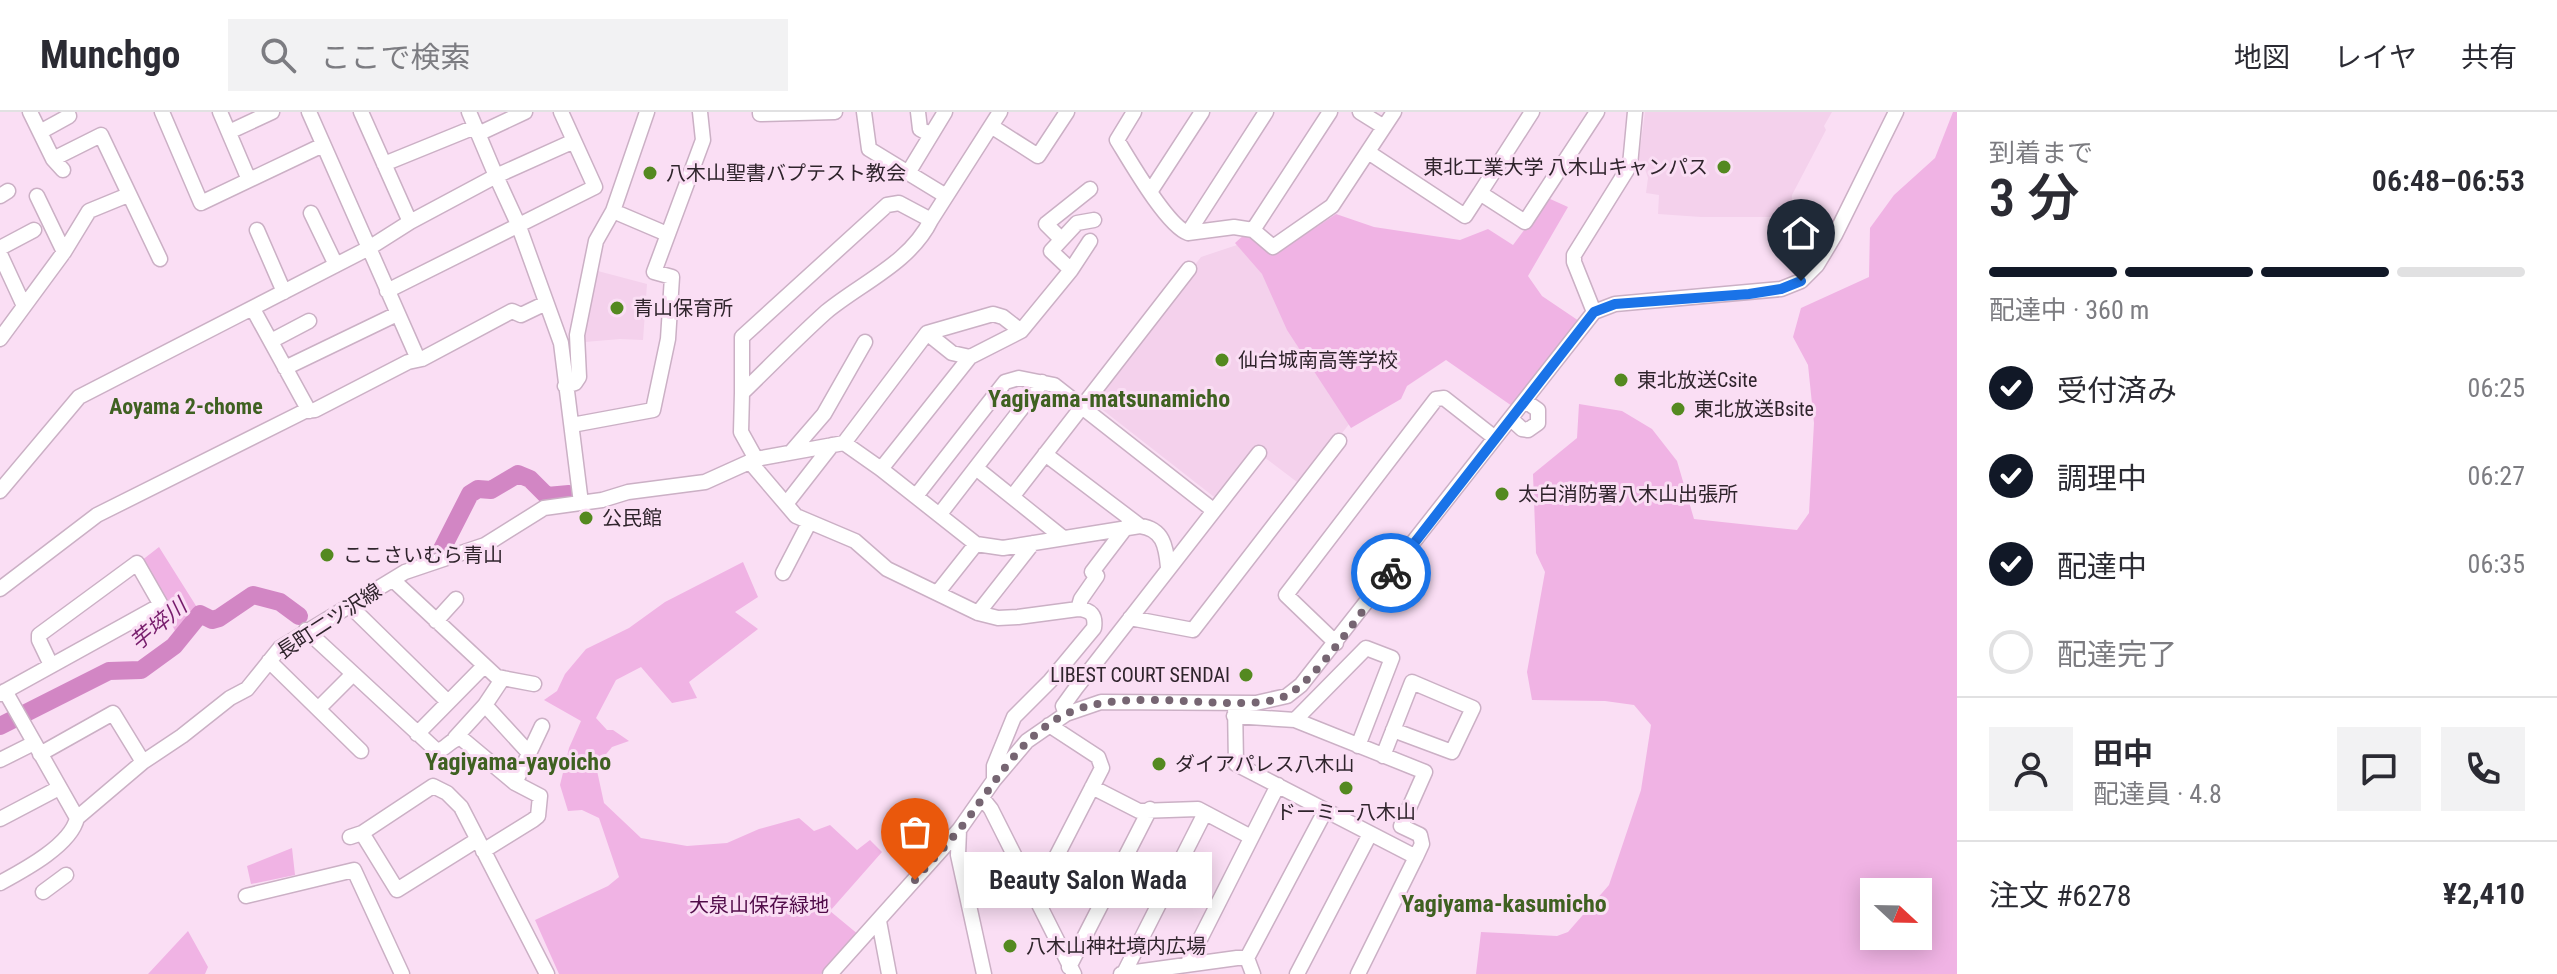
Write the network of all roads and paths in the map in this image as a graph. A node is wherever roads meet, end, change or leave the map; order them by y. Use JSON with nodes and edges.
{"nodes":[{"id":1,"x":30,"y":112,"type":"edge"},
{"id":2,"x":162,"y":112,"type":"edge"},
{"id":3,"x":220,"y":112,"type":"edge"},
{"id":4,"x":272,"y":112,"type":"edge"},
{"id":5,"x":309,"y":112,"type":"edge"},
{"id":6,"x":361,"y":112,"type":"edge"},
{"id":7,"x":469,"y":112,"type":"edge"},
{"id":8,"x":525,"y":112,"type":"edge"},
{"id":9,"x":561,"y":112,"type":"edge"},
{"id":10,"x":647,"y":112,"type":"edge"},
{"id":11,"x":700,"y":112,"type":"edge"},
{"id":12,"x":760,"y":112,"type":"edge"},
{"id":13,"x":810,"y":112,"type":"edge"},
{"id":14,"x":835,"y":112,"type":"edge"},
{"id":15,"x":864,"y":112,"type":"edge"},
{"id":16,"x":918,"y":112,"type":"edge"},
{"id":17,"x":945,"y":112,"type":"edge"},
{"id":18,"x":1000,"y":112,"type":"edge"},
{"id":19,"x":1067,"y":112,"type":"edge"},
{"id":20,"x":1134,"y":112,"type":"edge"},
{"id":21,"x":1202,"y":112,"type":"edge"},
{"id":22,"x":1266,"y":112,"type":"edge"},
{"id":23,"x":1330,"y":112,"type":"edge"},
{"id":24,"x":1360,"y":112,"type":"edge"},
{"id":25,"x":1394,"y":112,"type":"edge"},
{"id":26,"x":1532,"y":112,"type":"edge"},
{"id":27,"x":1597,"y":112,"type":"edge"},
{"id":28,"x":1635,"y":112,"type":"edge"},
{"id":29,"x":1896,"y":112,"type":"edge"},
{"id":30,"x":69,"y":116,"type":"dead end"},
{"id":31,"x":991,"y":126,"type":"junction"},
{"id":32,"x":1384,"y":127,"type":"junction"},
{"id":33,"x":477,"y":130,"type":"junction"},
{"id":34,"x":40,"y":132,"type":"junction"},
{"id":35,"x":229,"y":132,"type":"junction"},
{"id":36,"x":931,"y":135,"type":"junction"},
{"id":37,"x":574,"y":141,"type":"junction"},
{"id":38,"x":323,"y":145,"type":"junction"},
{"id":39,"x":1368,"y":152,"type":"junction"},
{"id":40,"x":384,"y":164,"type":"junction"},
{"id":41,"x":908,"y":173,"type":"junction"},
{"id":42,"x":496,"y":176,"type":"junction"},
{"id":43,"x":249,"y":180,"type":"junction"},
{"id":44,"x":1090,"y":189,"type":"dead end"},
{"id":45,"x":1150,"y":192,"type":"junction"},
{"id":46,"x":1480,"y":193,"type":"junction"},
{"id":47,"x":128,"y":195,"type":"junction"},
{"id":48,"x":37,"y":196,"type":"dead end"},
{"id":49,"x":946,"y":196,"type":"junction"},
{"id":50,"x":613,"y":211,"type":"junction"},
{"id":51,"x":311,"y":213,"type":"dead end"},
{"id":52,"x":931,"y":220,"type":"junction"},
{"id":53,"x":1094,"y":220,"type":"dead end"},
{"id":54,"x":410,"y":222,"type":"junction"},
{"id":55,"x":518,"y":224,"type":"junction"},
{"id":56,"x":34,"y":230,"type":"dead end"},
{"id":57,"x":257,"y":230,"type":"dead end"},
{"id":58,"x":1253,"y":230,"type":"junction"},
{"id":59,"x":1188,"y":233,"type":"junction"},
{"id":60,"x":667,"y":234,"type":"junction"},
{"id":61,"x":1061,"y":239,"type":"junction"},
{"id":62,"x":1090,"y":241,"type":"dead end"},
{"id":63,"x":369,"y":248,"type":"junction"},
{"id":64,"x":0,"y":251,"type":"edge"},
{"id":65,"x":64,"y":252,"type":"junction"},
{"id":66,"x":160,"y":259,"type":"dead end"},
{"id":67,"x":336,"y":265,"type":"junction"},
{"id":68,"x":1189,"y":269,"type":"dead end"},
{"id":69,"x":1071,"y":270,"type":"junction"},
{"id":70,"x":387,"y":291,"type":"junction"},
{"id":71,"x":284,"y":292,"type":"junction"},
{"id":72,"x":546,"y":303,"type":"junction"},
{"id":73,"x":24,"y":306,"type":"junction"},
{"id":74,"x":253,"y":309,"type":"junction"},
{"id":75,"x":397,"y":314,"type":"junction"},
{"id":76,"x":1590,"y":318,"type":"junction"},
{"id":77,"x":309,"y":321,"type":"dead end"},
{"id":78,"x":1021,"y":331,"type":"junction"},
{"id":79,"x":927,"y":333,"type":"junction"},
{"id":80,"x":0,"y":339,"type":"edge"},
{"id":81,"x":271,"y":341,"type":"junction"},
{"id":82,"x":865,"y":342,"type":"dead end"},
{"id":83,"x":970,"y":357,"type":"junction"},
{"id":84,"x":418,"y":359,"type":"junction"},
{"id":85,"x":285,"y":368,"type":"junction"},
{"id":86,"x":1042,"y":382,"type":"junction"},
{"id":87,"x":565,"y":386,"type":"junction"},
{"id":88,"x":742,"y":393,"type":"junction"},
{"id":89,"x":1525,"y":401,"type":"junction"},
{"id":90,"x":1082,"y":407,"type":"junction"},
{"id":91,"x":309,"y":411,"type":"junction"},
{"id":92,"x":1511,"y":419,"type":"junction"},
{"id":93,"x":572,"y":425,"type":"junction"},
{"id":94,"x":1495,"y":438,"type":"junction"},
{"id":95,"x":1339,"y":441,"type":"dead end"},
{"id":96,"x":838,"y":444,"type":"junction"},
{"id":97,"x":792,"y":451,"type":"junction"},
{"id":98,"x":1259,"y":453,"type":"dead end"},
{"id":99,"x":1045,"y":454,"type":"junction"},
{"id":100,"x":753,"y":461,"type":"junction"},
{"id":101,"x":976,"y":468,"type":"junction"},
{"id":102,"x":881,"y":469,"type":"junction"},
{"id":103,"x":0,"y":491,"type":"edge"},
{"id":104,"x":916,"y":496,"type":"junction"},
{"id":105,"x":1012,"y":497,"type":"junction"},
{"id":106,"x":581,"y":503,"type":"junction"},
{"id":107,"x":786,"y":504,"type":"junction"},
{"id":108,"x":1213,"y":510,"type":"junction"},
{"id":109,"x":940,"y":514,"type":"junction"},
{"id":110,"x":809,"y":523,"type":"junction"},
{"id":111,"x":1133,"y":526,"type":"junction"},
{"id":112,"x":1062,"y":537,"type":"junction"},
{"id":113,"x":1033,"y":543,"type":"junction"},
{"id":114,"x":976,"y":544,"type":"junction"},
{"id":115,"x":1168,"y":567,"type":"junction"},
{"id":116,"x":783,"y":573,"type":"dead end"},
{"id":117,"x":393,"y":580,"type":"junction"},
{"id":118,"x":0,"y":589,"type":"edge"},
{"id":119,"x":938,"y":592,"type":"junction"},
{"id":120,"x":456,"y":599,"type":"dead end"},
{"id":121,"x":350,"y":606,"type":"junction"},
{"id":122,"x":1078,"y":609,"type":"junction"},
{"id":123,"x":978,"y":613,"type":"junction"},
{"id":124,"x":1130,"y":618,"type":"junction"},
{"id":125,"x":436,"y":621,"type":"junction"},
{"id":126,"x":306,"y":630,"type":"junction"},
{"id":127,"x":1336,"y":643,"type":"junction"},
{"id":128,"x":269,"y":661,"type":"junction"},
{"id":129,"x":51,"y":665,"type":"junction"},
{"id":130,"x":484,"y":666,"type":"junction"},
{"id":131,"x":352,"y":675,"type":"junction"},
{"id":132,"x":503,"y":678,"type":"junction"},
{"id":133,"x":534,"y":684,"type":"dead end"},
{"id":134,"x":3,"y":692,"type":"edge"},
{"id":135,"x":447,"y":701,"type":"junction"},
{"id":136,"x":485,"y":705,"type":"junction"},
{"id":137,"x":318,"y":709,"type":"junction"},
{"id":138,"x":1234,"y":710,"type":"junction"},
{"id":139,"x":1066,"y":714,"type":"junction"},
{"id":140,"x":1295,"y":720,"type":"junction"},
{"id":141,"x":1049,"y":725,"type":"junction"},
{"id":142,"x":542,"y":726,"type":"dead end"},
{"id":143,"x":1393,"y":730,"type":"junction"},
{"id":144,"x":417,"y":734,"type":"junction"},
{"id":145,"x":455,"y":738,"type":"junction"},
{"id":146,"x":1358,"y":746,"type":"junction"},
{"id":147,"x":37,"y":748,"type":"junction"},
{"id":148,"x":361,"y":751,"type":"dead end"},
{"id":149,"x":529,"y":753,"type":"junction"},
{"id":150,"x":1383,"y":756,"type":"junction"},
{"id":151,"x":0,"y":760,"type":"edge"},
{"id":152,"x":143,"y":762,"type":"junction"},
{"id":153,"x":994,"y":780,"type":"junction"},
{"id":154,"x":515,"y":783,"type":"junction"},
{"id":155,"x":1278,"y":785,"type":"junction"},
{"id":156,"x":1092,"y":787,"type":"junction"},
{"id":157,"x":59,"y":788,"type":"junction"},
{"id":158,"x":983,"y":799,"type":"junction"},
{"id":159,"x":1150,"y":809,"type":"junction"},
{"id":160,"x":1325,"y":811,"type":"junction"},
{"id":161,"x":1205,"y":813,"type":"junction"},
{"id":162,"x":77,"y":818,"type":"junction"},
{"id":163,"x":0,"y":819,"type":"edge"},
{"id":164,"x":959,"y":830,"type":"junction"},
{"id":165,"x":1370,"y":834,"type":"junction"},
{"id":166,"x":1251,"y":837,"type":"junction"},
{"id":167,"x":480,"y":846,"type":"junction"},
{"id":168,"x":1416,"y":857,"type":"junction"},
{"id":169,"x":34,"y":865,"type":"junction"},
{"id":170,"x":66,"y":875,"type":"dead end"},
{"id":171,"x":0,"y":883,"type":"edge"},
{"id":172,"x":246,"y":896,"type":"dead end"},
{"id":173,"x":1035,"y":898,"type":"junction"},
{"id":174,"x":879,"y":921,"type":"junction"},
{"id":175,"x":1247,"y":958,"type":"junction"},
{"id":176,"x":1188,"y":963,"type":"junction"},
{"id":177,"x":1071,"y":970,"type":"edge"},
{"id":178,"x":402,"y":974,"type":"edge"},
{"id":179,"x":547,"y":974,"type":"edge"},
{"id":180,"x":830,"y":974,"type":"edge"},
{"id":181,"x":889,"y":974,"type":"edge"},
{"id":182,"x":984,"y":974,"type":"edge"},
{"id":183,"x":1122,"y":974,"type":"edge"},
{"id":184,"x":1253,"y":974,"type":"edge"},
{"id":185,"x":1297,"y":974,"type":"edge"},
{"id":186,"x":1358,"y":974,"type":"edge"}],
"edges":[{"from":1,"to":34,"type":"street"},
{"from":2,"to":43,"type":"street"},
{"from":3,"to":35,"type":"street"},
{"from":4,"to":35,"type":"street"},
{"from":5,"to":38,"type":"street"},
{"from":6,"to":40,"type":"street"},
{"from":7,"to":33,"type":"street"},
{"from":8,"to":33,"type":"street"},
{"from":9,"to":37,"type":"street"},
{"from":10,"to":50,"type":"street"},
{"from":11,"to":60,"type":"street"},
{"from":12,"to":13,"type":"street"},
{"from":13,"to":14,"type":"street"},
{"from":15,"to":41,"type":"street"},
{"from":16,"to":36,"type":"street"},
{"from":17,"to":36,"type":"street"},
{"from":18,"to":31,"type":"street"},
{"from":19,"to":31,"type":"street"},
{"from":20,"to":45,"type":"street"},
{"from":21,"to":45,"type":"street"},
{"from":22,"to":59,"type":"street"},
{"from":23,"to":58,"type":"street"},
{"from":24,"to":32,"type":"street"},
{"from":25,"to":32,"type":"street"},
{"from":26,"to":46,"type":"street"},
{"from":27,"to":46,"type":"street"},
{"from":28,"to":76,"type":"street"},
{"from":29,"to":76,"type":"street"},
{"from":30,"to":34,"type":"street"},
{"from":31,"to":49,"type":"street"},
{"from":32,"to":39,"type":"street"},
{"from":33,"to":40,"type":"street"},
{"from":33,"to":42,"type":"street"},
{"from":34,"to":47,"type":"street"},
{"from":35,"to":43,"type":"street"},
{"from":36,"to":41,"type":"street"},
{"from":37,"to":42,"type":"street"},
{"from":37,"to":55,"type":"street"},
{"from":38,"to":43,"type":"street"},
{"from":38,"to":63,"type":"street"},
{"from":39,"to":46,"type":"street"},
{"from":39,"to":58,"type":"street"},
{"from":40,"to":54,"type":"street"},
{"from":41,"to":49,"type":"street"},
{"from":42,"to":54,"type":"street"},
{"from":42,"to":55,"type":"street"},
{"from":44,"to":61,"type":"street"},
{"from":45,"to":59,"type":"street"},
{"from":47,"to":65,"type":"street"},
{"from":47,"to":66,"type":"street"},
{"from":48,"to":65,"type":"street"},
{"from":49,"to":52,"type":"street"},
{"from":50,"to":60,"type":"street"},
{"from":50,"to":87,"type":"street"},
{"from":51,"to":67,"type":"street"},
{"from":52,"to":88,"type":"street"},
{"from":52,"to":88,"type":"street"},
{"from":53,"to":61,"type":"street"},
{"from":54,"to":63,"type":"street"},
{"from":55,"to":70,"type":"street"},
{"from":55,"to":72,"type":"street"},
{"from":56,"to":64,"type":"street"},
{"from":57,"to":71,"type":"street"},
{"from":58,"to":59,"type":"street"},
{"from":60,"to":93,"type":"street"},
{"from":61,"to":69,"type":"street"},
{"from":62,"to":69,"type":"street"},
{"from":63,"to":67,"type":"street"},
{"from":63,"to":70,"type":"street"},
{"from":64,"to":73,"type":"street"},
{"from":65,"to":73,"type":"street"},
{"from":67,"to":71,"type":"street"},
{"from":68,"to":90,"type":"street"},
{"from":69,"to":78,"type":"street"},
{"from":70,"to":75,"type":"street"},
{"from":71,"to":74,"type":"street"},
{"from":72,"to":84,"type":"street"},
{"from":72,"to":87,"type":"street"},
{"from":73,"to":80,"type":"street"},
{"from":74,"to":81,"type":"street"},
{"from":74,"to":103,"type":"street"},
{"from":75,"to":84,"type":"street"},
{"from":75,"to":85,"type":"street"},
{"from":76,"to":89,"type":"street"},
{"from":77,"to":81,"type":"street"},
{"from":78,"to":79,"type":"street"},
{"from":78,"to":83,"type":"street"},
{"from":79,"to":83,"type":"street"},
{"from":79,"to":96,"type":"street"},
{"from":81,"to":85,"type":"street"},
{"from":82,"to":97,"type":"street"},
{"from":83,"to":102,"type":"street"},
{"from":84,"to":91,"type":"street"},
{"from":85,"to":91,"type":"street"},
{"from":86,"to":90,"type":"street"},
{"from":86,"to":101,"type":"street"},
{"from":86,"to":104,"type":"street"},
{"from":87,"to":93,"type":"street"},
{"from":88,"to":100,"type":"street"},
{"from":89,"to":92,"type":"street"},
{"from":89,"to":92,"type":"street"},
{"from":90,"to":99,"type":"street"},
{"from":90,"to":108,"type":"street"},
{"from":91,"to":118,"type":"street"},
{"from":92,"to":94,"type":"street"},
{"from":93,"to":106,"type":"street"},
{"from":94,"to":127,"type":"street"},
{"from":94,"to":127,"type":"street"},
{"from":95,"to":124,"type":"street"},
{"from":96,"to":97,"type":"street","name":"長町二ツ沢線"},
{"from":96,"to":102,"type":"street"},
{"from":96,"to":107,"type":"street"},
{"from":97,"to":100,"type":"street","name":"長町二ツ沢線"},
{"from":98,"to":108,"type":"street"},
{"from":99,"to":105,"type":"street"},
{"from":99,"to":111,"type":"street"},
{"from":100,"to":106,"type":"street","name":"長町二ツ沢線"},
{"from":100,"to":107,"type":"street"},
{"from":101,"to":105,"type":"street"},
{"from":101,"to":109,"type":"street"},
{"from":102,"to":104,"type":"street"},
{"from":104,"to":109,"type":"street"},
{"from":105,"to":112,"type":"street"},
{"from":106,"to":117,"type":"street","name":"長町二ツ沢線"},
{"from":107,"to":110,"type":"street"},
{"from":108,"to":115,"type":"street"},
{"from":109,"to":114,"type":"street"},
{"from":110,"to":116,"type":"street"},
{"from":110,"to":119,"type":"street"},
{"from":111,"to":112,"type":"street"},
{"from":111,"to":115,"type":"street"},
{"from":111,"to":122,"type":"street"},
{"from":112,"to":113,"type":"street"},
{"from":113,"to":114,"type":"street"},
{"from":113,"to":123,"type":"street"},
{"from":114,"to":119,"type":"street"},
{"from":115,"to":124,"type":"street"},
{"from":117,"to":121,"type":"street","name":"長町二ツ沢線"},
{"from":117,"to":125,"type":"street"},
{"from":119,"to":123,"type":"street"},
{"from":120,"to":125,"type":"street"},
{"from":121,"to":126,"type":"street","name":"長町二ツ沢線"},
{"from":121,"to":135,"type":"street"},
{"from":122,"to":123,"type":"street"},
{"from":122,"to":153,"type":"street"},
{"from":124,"to":139,"type":"street"},
{"from":125,"to":130,"type":"street"},
{"from":126,"to":128,"type":"street","name":"長町二ツ沢線"},
{"from":126,"to":131,"type":"street"},
{"from":127,"to":138,"type":"street"},
{"from":128,"to":137,"type":"street"},
{"from":128,"to":152,"type":"street","name":"長町二ツ沢線"},
{"from":129,"to":129,"type":"street"},
{"from":129,"to":134,"type":"street"},
{"from":130,"to":132,"type":"street"},
{"from":130,"to":135,"type":"street"},
{"from":131,"to":137,"type":"street"},
{"from":131,"to":144,"type":"street"},
{"from":132,"to":133,"type":"street"},
{"from":132,"to":136,"type":"street"},
{"from":134,"to":147,"type":"street"},
{"from":135,"to":144,"type":"street"},
{"from":136,"to":145,"type":"street"},
{"from":136,"to":149,"type":"street"},
{"from":137,"to":148,"type":"street"},
{"from":138,"to":139,"type":"street"},
{"from":138,"to":140,"type":"street"},
{"from":138,"to":155,"type":"street"},
{"from":139,"to":141,"type":"street"},
{"from":140,"to":146,"type":"street"},
{"from":140,"to":146,"type":"street"},
{"from":141,"to":153,"type":"street"},
{"from":141,"to":156,"type":"street"},
{"from":142,"to":149,"type":"street"},
{"from":143,"to":143,"type":"street"},
{"from":143,"to":150,"type":"street"},
{"from":144,"to":145,"type":"street"},
{"from":145,"to":154,"type":"street"},
{"from":146,"to":150,"type":"street"},
{"from":147,"to":151,"type":"street"},
{"from":147,"to":152,"type":"street"},
{"from":147,"to":157,"type":"street"},
{"from":149,"to":154,"type":"street"},
{"from":150,"to":168,"type":"street"},
{"from":152,"to":162,"type":"street","name":"長町二ツ沢線"},
{"from":153,"to":158,"type":"street"},
{"from":154,"to":167,"type":"street"},
{"from":155,"to":160,"type":"street"},
{"from":155,"to":166,"type":"street"},
{"from":156,"to":159,"type":"street"},
{"from":156,"to":173,"type":"street"},
{"from":157,"to":162,"type":"street"},
{"from":157,"to":163,"type":"street"},
{"from":158,"to":164,"type":"street"},
{"from":158,"to":173,"type":"street"},
{"from":159,"to":161,"type":"street"},
{"from":159,"to":177,"type":"street"},
{"from":160,"to":165,"type":"street"},
{"from":160,"to":175,"type":"street"},
{"from":161,"to":166,"type":"street"},
{"from":161,"to":183,"type":"street"},
{"from":162,"to":169,"type":"street","name":"長町二ツ沢線"},
{"from":164,"to":174,"type":"street"},
{"from":164,"to":182,"type":"street"},
{"from":165,"to":168,"type":"street"},
{"from":165,"to":185,"type":"street"},
{"from":166,"to":176,"type":"street"},
{"from":167,"to":167,"type":"street"},
{"from":167,"to":179,"type":"street"},
{"from":168,"to":186,"type":"street"},
{"from":169,"to":170,"type":"street"},
{"from":169,"to":171,"type":"street","name":"長町二ツ沢線"},
{"from":172,"to":178,"type":"street"},
{"from":173,"to":177,"type":"street"},
{"from":174,"to":180,"type":"street"},
{"from":174,"to":181,"type":"street"},
{"from":175,"to":176,"type":"street"},
{"from":175,"to":184,"type":"street"},
{"from":176,"to":183,"type":"street"}]}
